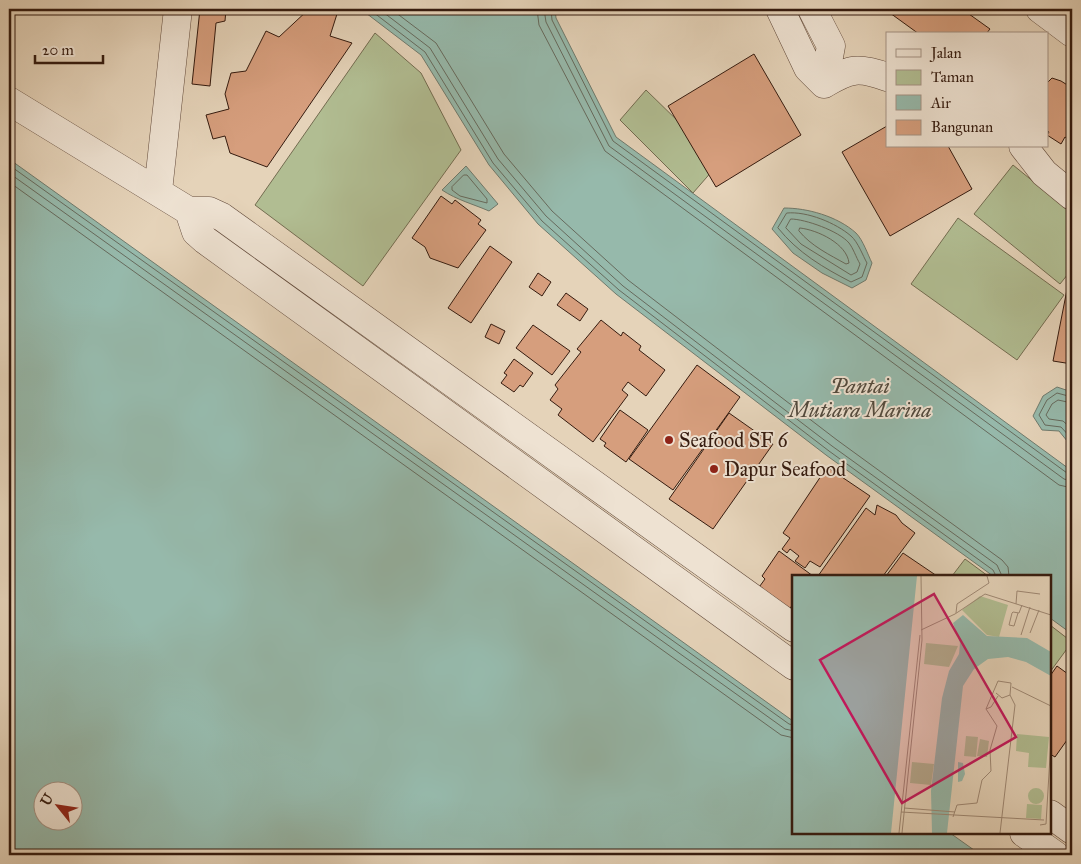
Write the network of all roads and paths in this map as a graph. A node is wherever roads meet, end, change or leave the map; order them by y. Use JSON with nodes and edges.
{"nodes":[{"id":1,"x":178,"y":9,"type":"edge"},
{"id":2,"x":780,"y":9,"type":"edge"},
{"id":3,"x":812,"y":9,"type":"edge"},
{"id":4,"x":1040,"y":9,"type":"edge"},
{"id":5,"x":1072,"y":33,"type":"edge"},
{"id":6,"x":886,"y":78,"type":"edge"},
{"id":7,"x":824,"y":84,"type":"junction"},
{"id":8,"x":9,"y":101,"type":"edge"},
{"id":9,"x":1024,"y":148,"type":"edge"},
{"id":10,"x":158,"y":191,"type":"junction"},
{"id":11,"x":1072,"y":196,"type":"edge"},
{"id":12,"x":189,"y":211,"type":"junction"},
{"id":13,"x":792,"y":627,"type":"edge"},
{"id":14,"x":792,"y":665,"type":"edge"},
{"id":15,"x":1051,"y":815,"type":"edge"},
{"id":16,"x":1072,"y":830,"type":"edge"},
{"id":17,"x":1025,"y":834,"type":"edge"},
{"id":18,"x":1055,"y":855,"type":"edge"}],
"edges":[{"from":1,"to":10,"type":"street"},
{"from":2,"to":7,"type":"street"},
{"from":3,"to":7,"type":"street"},
{"from":4,"to":5,"type":"street"},
{"from":6,"to":7,"type":"street"},
{"from":8,"to":10,"type":"street"},
{"from":9,"to":11,"type":"street"},
{"from":10,"to":12,"type":"street"},
{"from":12,"to":13,"type":"street"},
{"from":12,"to":14,"type":"street"},
{"from":15,"to":16,"type":"street"},
{"from":17,"to":18,"type":"street"}]}
